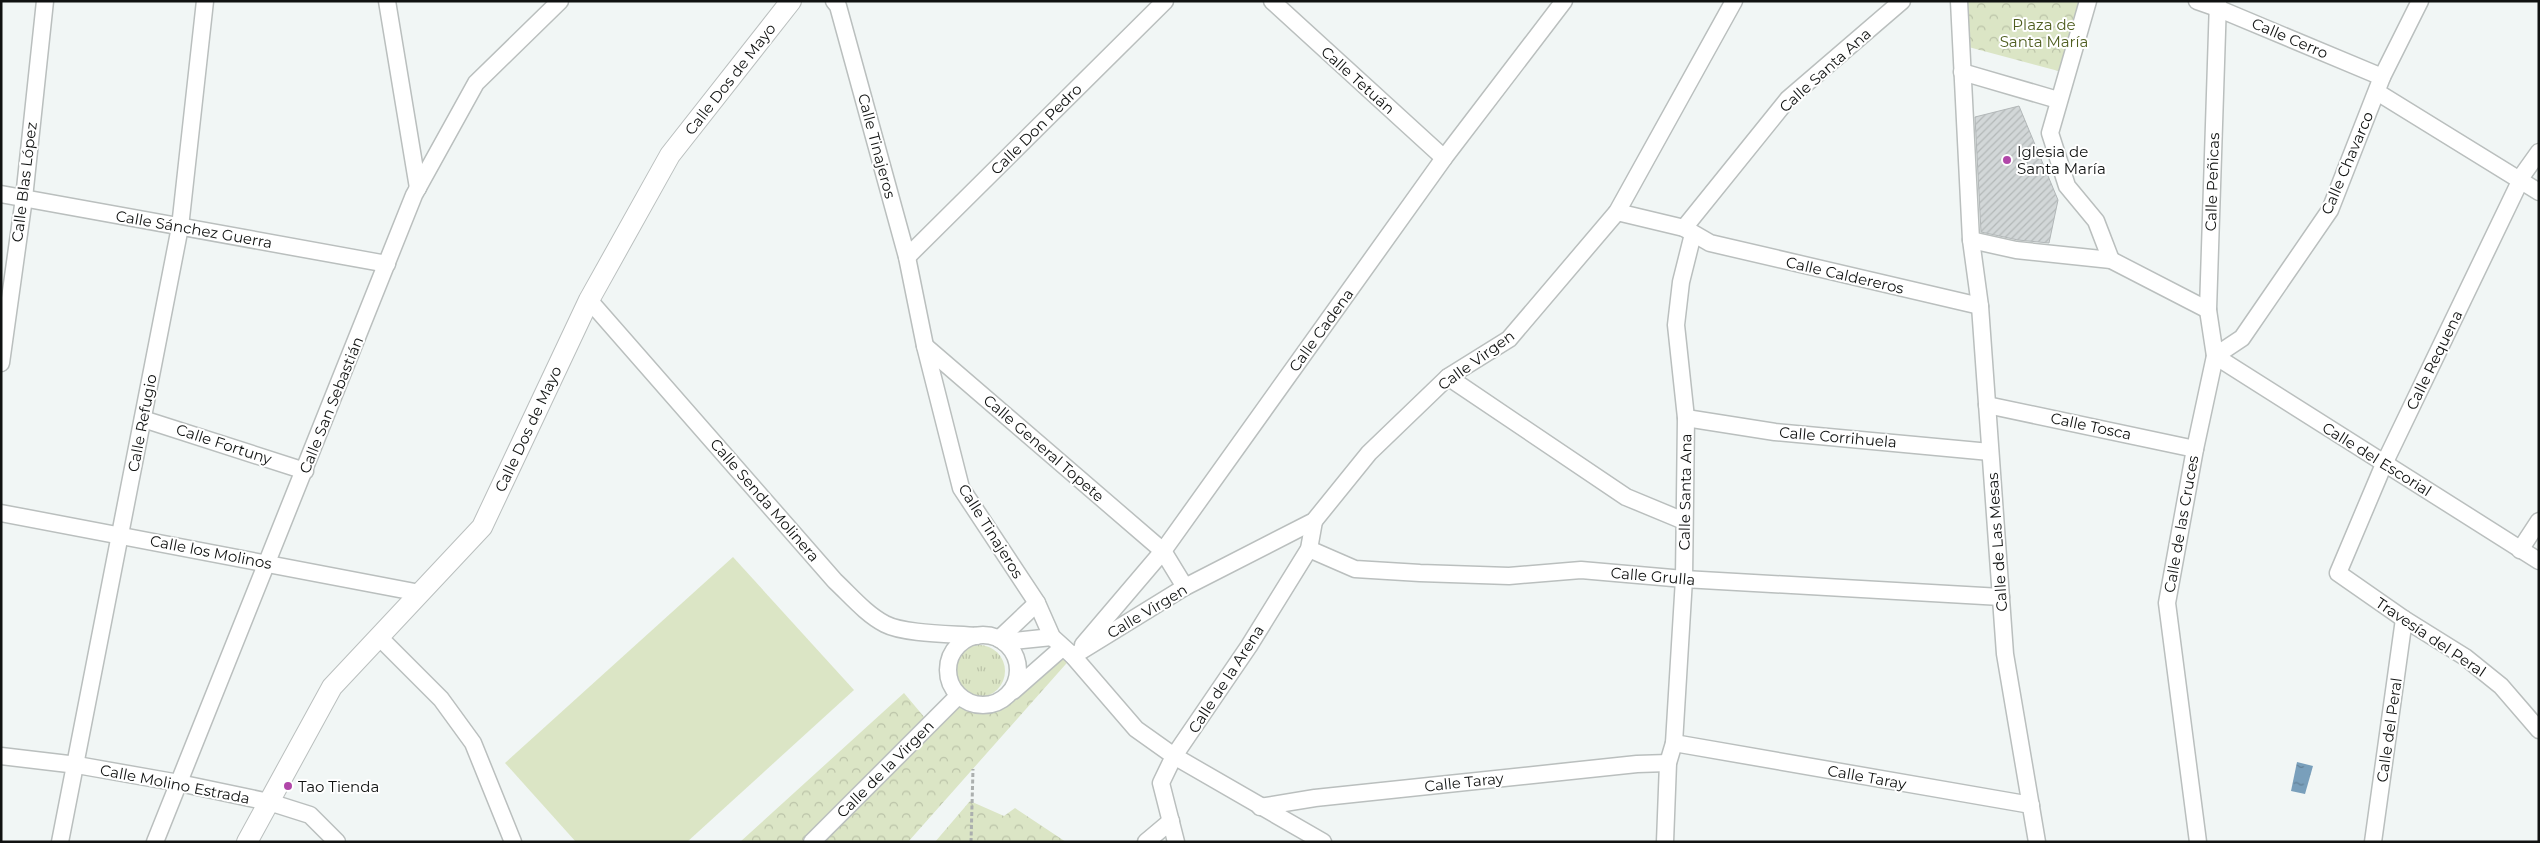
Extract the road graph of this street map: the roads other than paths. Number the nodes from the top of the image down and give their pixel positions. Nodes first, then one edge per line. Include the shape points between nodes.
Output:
1 (45, 1) edge
2 (205, 1) edge
3 (387, 1) edge
4 (560, 1) edge
5 (791, 1) edge
6 (834, 1) edge
7 (1165, 1) edge
8 (1272, 1) edge
9 (1564, 1) edge
10 (1734, 1) edge
11 (1902, 1) edge
12 (1959, 1) edge
13 (2088, 1) edge
14 (2197, 1) edge
15 (2420, 1) edge
16 (2218, 4) edge
17 (1962, 72) junction
18 (2380, 84) junction
19 (2058, 100) junction
20 (2539, 152) edge
21 (1444, 158) junction
22 (2521, 181) junction
23 (418, 188) junction
24 (2539, 192) edge
25 (1, 194) edge
26 (24, 198) junction
27 (1617, 212) junction
28 (180, 227) junction
29 (1688, 231) junction
30 (1971, 240) junction
31 (907, 257) junction
32 (2111, 260) junction
33 (387, 264) junction
34 (589, 300) junction
35 (1980, 306) junction
36 (2208, 310) junction
37 (925, 346) junction
38 (2215, 356) junction
39 (1, 363) edge
40 (1448, 377) junction
41 (1987, 405) junction
42 (1686, 418) junction
43 (143, 419) junction
44 (2194, 449) junction
45 (1990, 452) junction
46 (2384, 464) junction
47 (305, 471) junction
48 (1, 513) edge
49 (1314, 521) junction
50 (1684, 521) junction
51 (2539, 521) edge
52 (120, 535) junction
53 (1309, 549) junction
54 (2520, 550) junction
55 (1163, 551) junction
56 (2539, 561) edge
57 (269, 563) junction
58 (2338, 572) joint
59 (1684, 579) junction
60 (1185, 587) junction
61 (420, 593) junction
62 (2001, 597) junction
63 (1037, 603) junction
64 (2404, 619) junction
65 (976, 636) junction
66 (379, 637) junction
67 (1001, 641) junction
68 (1062, 647) junction
69 (1011, 693) junction
70 (958, 696) junction
71 (2539, 730) edge
72 (1674, 743) junction
73 (1, 756) edge
74 (1174, 756) junction
75 (1668, 763) junction
76 (77, 765) junction
77 (179, 783) junction
78 (269, 802) junction
79 (2031, 805) junction
80 (1260, 807) junction
81 (1171, 821) junction
82 (60, 842) edge
83 (155, 842) edge
84 (247, 842) edge
85 (337, 842) edge
86 (513, 842) edge
87 (812, 842) edge
88 (1146, 842) edge
89 (1176, 842) edge
90 (1323, 842) edge
91 (1664, 842) edge
92 (2037, 842) edge
93 (2198, 842) edge
94 (2373, 842) edge

1 - 26 street, Calle Blas López
2 - 28 street, Calle Refugio
3 - 23 street
4 - 23 street, Calle San Sebastián via 476,83
5 - 34 street, Calle Dos de Mayo via 670,155
6 - 31 street, Calle Tinajeros
7 - 31 street, Calle Don Pedro
8 - 21 street, Calle Tetuán
9 - 21 street, Calle Cadena
10 - 27 street, Calle Virgen
11 - 29 street, Calle Santa Ana via 1788,99
12 - 17 street
13 - 19 street
14 - 16 street, Calle Cerro
15 - 18 street, Calle Chavarco
16 - 18 street, Calle Cerro
16 - 36 street, Calle Peñicas
17 - 19 street
17 - 30 street
18 - 22 street, Calle Cerro
18 - 38 street, Calle Chavarco via 2330,210 2242,338
19 - 32 street via 2050,133 2067,186 2096,221
20 - 22 street, Calle Requena
21 - 55 street, Calle Cadena
22 - 24 street, Calle Cerro
22 - 46 street, Calle Requena
23 - 33 street, Calle San Sebastián
25 - 26 street, Calle Sánchez Guerra
26 - 28 street, Calle Sánchez Guerra
26 - 39 street, Calle Blas López
27 - 29 street
27 - 40 street, Calle Virgen via 1509,339
28 - 33 street, Calle Sánchez Guerra
28 - 43 street, Calle Refugio
29 - 35 street, Calle Caldereros via 1710,243
29 - 42 street, Calle Santa Ana via 1676,325
30 - 32 street via 2016,250
30 - 35 street, Calle de Las Mesas
31 - 37 street, Calle Tinajeros
32 - 36 street
33 - 47 street, Calle San Sebastián
34 - 61 street, Calle Dos de Mayo via 482,527
34 - 65 street, Calle Senda Molinera via 835,581 874,618 904,629
35 - 41 street, Calle de Las Mesas
36 - 38 street, Calle Peñicas
37 - 55 street, Calle General Topete
37 - 63 street, Calle Tinajeros via 961,488
38 - 44 street, Calle de las Cruces
38 - 46 street, Calle del Escorial
40 - 49 street, Calle Virgen via 1369,453
40 - 50 street via 1626,496
41 - 44 street, Calle Tosca
41 - 45 street, Calle de Las Mesas
42 - 45 street, Calle Corrihuela via 1775,432
42 - 50 street, Calle Santa Ana
43 - 47 street, Calle Fortuny
43 - 52 street, Calle Refugio
44 - 93 street, Calle de las Cruces via 2167,602
45 - 62 street, Calle de Las Mesas
46 - 54 street, Calle del Escorial
46 - 58 street, Calle Requena
47 - 57 street, Calle San Sebastián
48 - 52 street, Calle los Molinos
49 - 53 street, Calle de la Arena
49 - 60 street, Calle Virgen
50 - 59 street, Calle Santa Ana
51 - 54 street
52 - 57 street, Calle los Molinos
52 - 76 street, Calle Refugio
53 - 59 street, Calle Grulla via 1355,569 1509,576 1581,570
53 - 74 street, Calle de la Arena via 1249,646
54 - 56 street, Calle del Escorial
55 - 60 street, Calle General Topete
55 - 68 street, Calle Cadena
57 - 61 street, Calle los Molinos
57 - 77 street, Calle San Sebastián
58 - 64 street, Travesía del Peral
59 - 62 street, Calle Grulla
59 - 72 street, Calle Santa Ana
60 - 68 street, Calle Virgen
61 - 66 street, Calle Dos de Mayo
62 - 79 street, Calle de Las Mesas via 2005,654
63 - 67 street
63 - 68 street, Calle Tinajeros
64 - 71 street, Travesía del Peral via 2465,656 2501,686
64 - 94 street, Calle del Peral
65 - 67 street via 988,635
65 - 70 street via 958,645 951,654 948,680
66 - 78 street, Calle Dos de Mayo via 332,687
66 - 86 street via 441,699 473,743
67 - 68 street
67 - 69 street via 1013,652 1018,668 1018,678
68 - 69 street
68 - 74 street, Calle Tinajeros via 1136,729
69 - 70 street via 999,702 985,706 972,704
70 - 87 street, Calle de la Virgen
72 - 75 street, Calle Santa Ana
72 - 79 street, Calle Taray
73 - 76 street, Calle Molino Estrada
74 - 80 street, Calle Tinajeros
74 - 81 street, Calle de la Arena via 1161,783
75 - 80 street, Calle Taray via 1334,796
75 - 91 street, Calle Santa Ana
76 - 77 street, Calle Molino Estrada
76 - 82 street, Calle Refugio
77 - 78 street, Calle Molino Estrada
77 - 83 street, Calle San Sebastián
78 - 84 street, Calle Dos de Mayo
78 - 85 street, Calle Molino Estrada via 310,815
79 - 92 street, Calle de Las Mesas
80 - 90 street, Calle Tinajeros
81 - 88 street
81 - 89 street, Calle de la Arena

